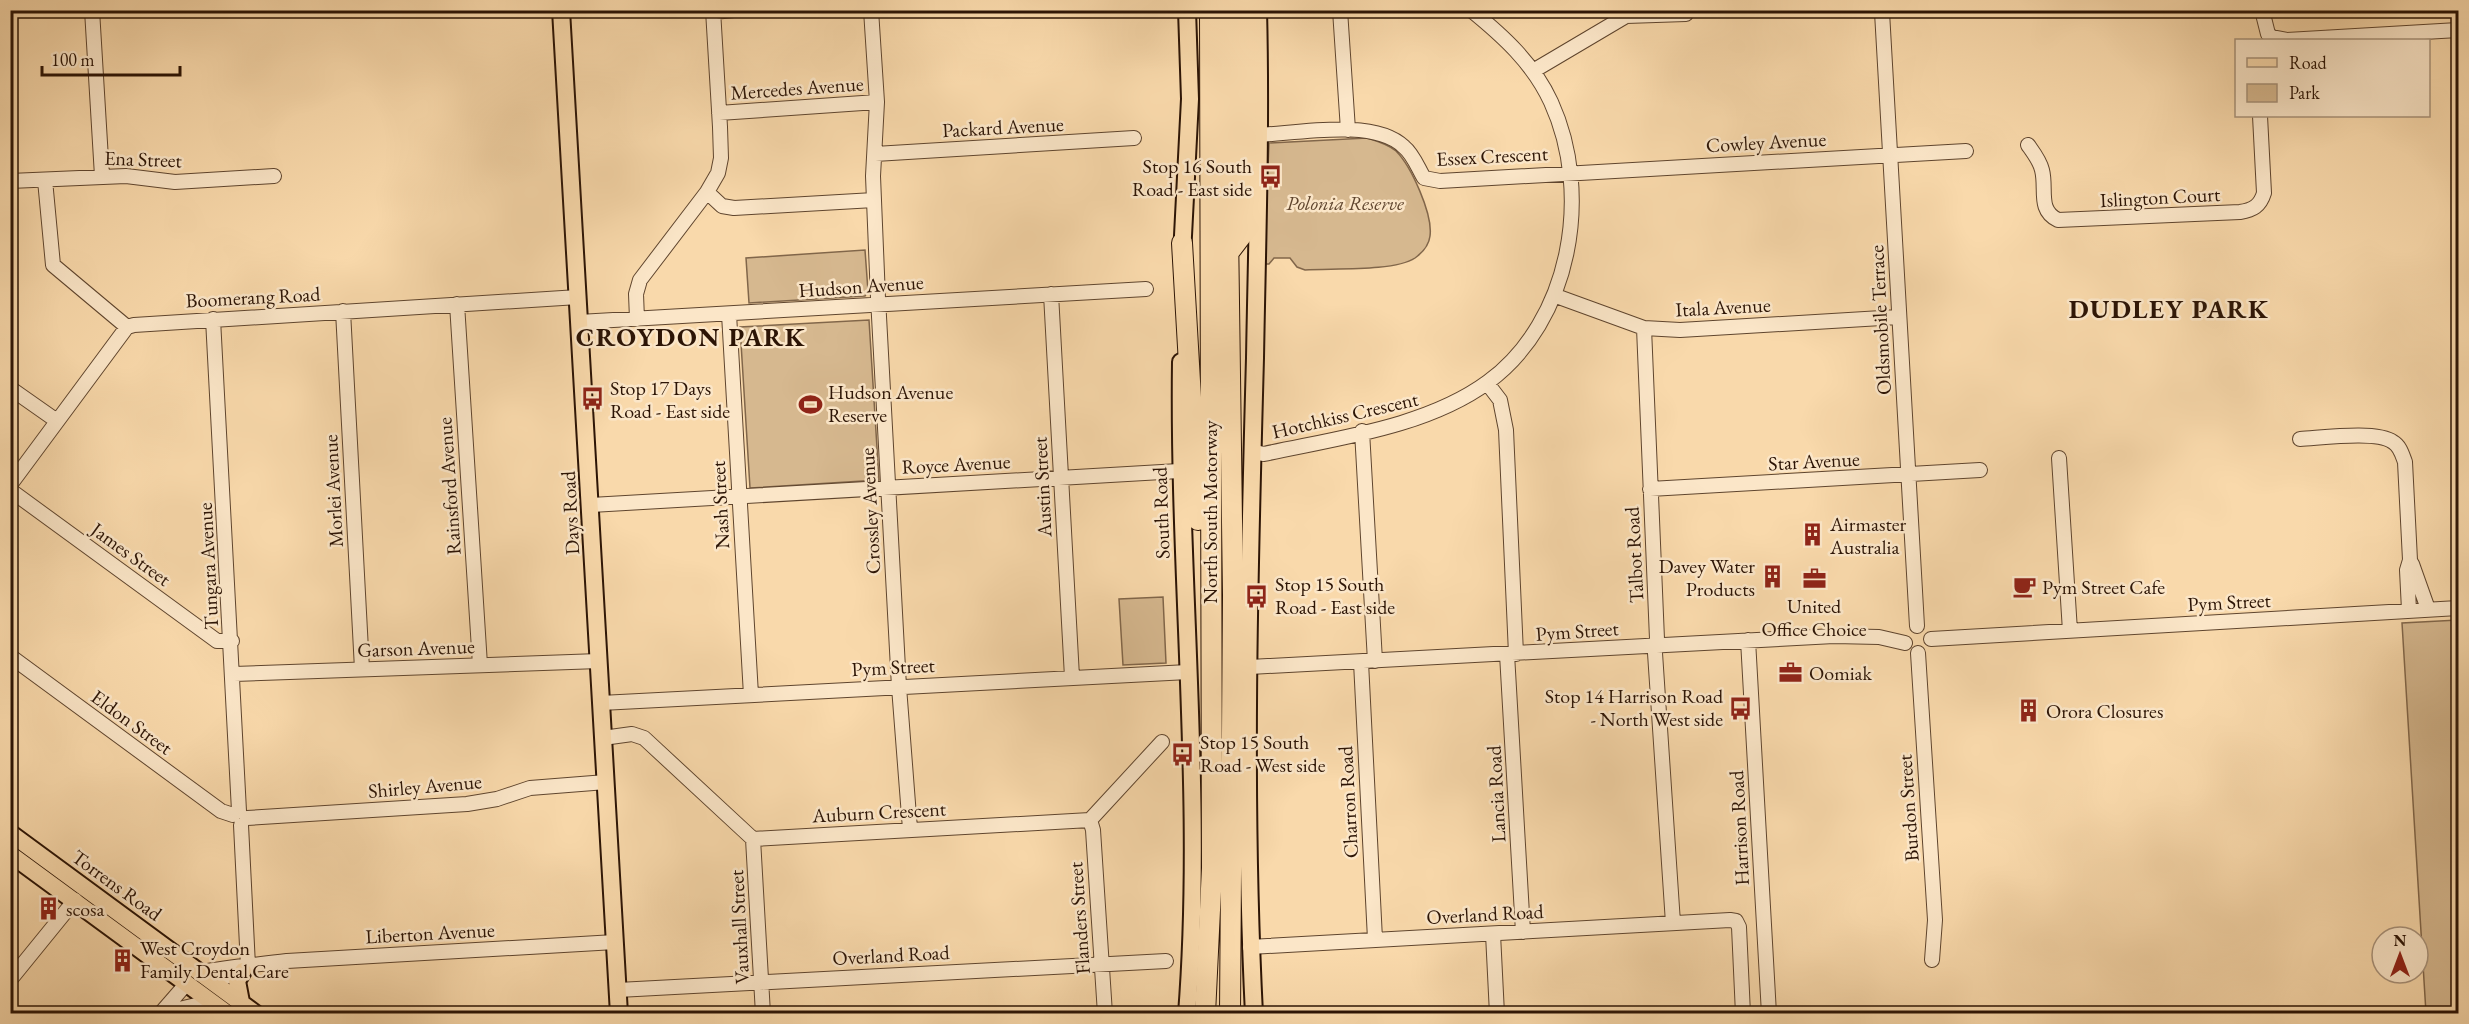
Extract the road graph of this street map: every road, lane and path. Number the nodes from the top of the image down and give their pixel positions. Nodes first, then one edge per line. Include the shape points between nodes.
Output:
1 (93, 10) edge
2 (561, 10) edge
3 (734, 10) edge
4 (871, 10) edge
5 (1187, 10) edge
6 (1210, 10) edge
7 (1225, 10) edge
8 (1244, 10) edge
9 (1258, 10) edge
10 (1340, 10) edge
11 (1471, 10) edge
12 (1743, 10) edge
13 (1906, 10) edge
14 (2262, 10) edge
15 (713, 11) edge
16 (1816, 12) edge
17 (1882, 12) junction
18 (1626, 13) edge
19 (1686, 14) dead end
20 (2458, 30) edge
21 (2271, 39) edge
22 (2304, 39) edge
23 (1533, 71) junction
24 (877, 102) junction
25 (719, 113) junction
26 (2260, 117) edge
27 (1348, 130) junction
28 (1260, 135) junction
29 (1134, 138) dead end
30 (2028, 144) dead end
31 (1966, 151) dead end
32 (875, 154) junction
33 (1890, 155) junction
34 (1569, 172) junction
35 (102, 176) junction
36 (274, 176) dead end
37 (45, 180) junction
38 (10, 181) edge
39 (707, 192) junction
40 (874, 200) junction
41 (1182, 243) junction
42 (1228, 252) junction
43 (1146, 289) dead end
44 (1051, 294) junction
45 (1556, 296) junction
46 (578, 297) junction
47 (457, 304) junction
48 (879, 304) junction
49 (343, 311) junction
50 (729, 314) junction
51 (1898, 317) junction
52 (213, 319) junction
53 (637, 319) junction
54 (579, 322) junction
55 (127, 327) junction
56 (1644, 328) junction
57 (1487, 383) junction
58 (10, 388) edge
59 (57, 421) junction
60 (1362, 431) junction
61 (2300, 439) dead end
62 (1253, 452) junction
63 (2059, 458) dead end
64 (1179, 471) junction
65 (1980, 471) dead end
66 (1909, 475) junction
67 (1061, 478) junction
68 (10, 485) edge
69 (889, 488) junction
70 (1650, 489) junction
71 (10, 490) edge
72 (739, 497) junction
73 (591, 505) junction
74 (2410, 560) junction
75 (1209, 588) junction
76 (2458, 608) edge
77 (2428, 609) junction
78 (2409, 610) junction
79 (1917, 626) junction
80 (2070, 631) junction
81 (1931, 639) junction
82 (1748, 640) junction
83 (231, 641) junction
84 (1905, 643) junction
85 (1657, 645) junction
86 (1918, 653) junction
87 (1512, 654) junction
88 (10, 656) edge
89 (599, 661) junction
90 (1368, 662) junction
91 (480, 665) junction
92 (1250, 667) junction
93 (362, 669) junction
94 (1188, 672) junction
95 (234, 674) junction
96 (1072, 677) junction
97 (899, 687) junction
98 (751, 695) junction
99 (601, 703) junction
100 (603, 738) junction
101 (1162, 742) dead end
102 (606, 782) junction
103 (240, 817) junction
104 (1090, 820) junction
105 (910, 829) junction
106 (10, 833) edge
107 (753, 839) junction
108 (10, 854) edge
109 (75, 900) junction
110 (1673, 923) junction
111 (1523, 932) junction
112 (1493, 934) junction
113 (1375, 939) junction
114 (615, 942) junction
115 (1250, 947) junction
116 (1932, 960) dead end
117 (1166, 961) dead end
118 (1101, 963) junction
119 (165, 965) junction
120 (245, 969) junction
121 (208, 977) junction
122 (10, 980) edge
123 (761, 982) junction
124 (193, 988) junction
125 (618, 990) junction
126 (241, 1002) junction
127 (172, 1008) edge
128 (227, 1013) edge
129 (160, 1014) edge
130 (256, 1014) edge
131 (619, 1014) edge
132 (763, 1014) edge
133 (1105, 1014) edge
134 (1187, 1014) edge
135 (1205, 1014) edge
136 (1230, 1014) edge
137 (1254, 1014) edge
138 (1497, 1014) edge
139 (1743, 1014) edge
140 (1769, 1014) edge

1 - 35 street
2 - 46 main road, Days Road
3 - 15 street
4 - 24 street, Crossley Avenue
5 - 41 main road, South Road via 1190,99
6 - 75 highway, North South Motorway
7 - 42 highway, North South Motorway
8 - 42 highway via 1246,137 1242,235
9 - 28 main road
10 - 27 street
11 - 23 street, Hotchkiss Crescent via 1506,39
12 - 16 street
13 - 17 street
14 - 21 street
15 - 25 street
16 - 17 street
17 - 33 street, Oldsmobile Terrace
18 - 19 street
18 - 23 street
20 - 22 street
23 - 34 street, Hotchkiss Crescent via 1557,120
24 - 25 street, Mercedes Avenue
24 - 32 street, Crossley Avenue
25 - 39 street via 721,158
26 - 30 street, Islington Court via 2264,193 2255,208 2240,212 2058,220 2049,216 2044,207 2042,169
27 - 28 street, Essex Crescent
27 - 34 street, Essex Crescent via 1369,130 1392,138 1405,147 1424,178 1431,180
28 - 62 main road
29 - 32 street, Packard Avenue
31 - 33 street, Cowley Avenue
32 - 40 street, Crossley Avenue
33 - 34 street, Cowley Avenue
33 - 51 street, Oldsmobile Terrace
34 - 45 street, Hotchkiss Crescent via 1571,222
35 - 36 street, Ena Street via 175,182
35 - 37 street, Ena Street
37 - 38 street, Ena Street
37 - 55 street via 53,265
39 - 40 street via 722,206 734,208
39 - 53 street via 640,280
40 - 48 street, Crossley Avenue
41 - 64 main road, South Road
41 - 75 highway via 1199,546
42 - 136 highway, North South Motorway via 1233,595
43 - 44 street, Hudson Avenue
44 - 48 street, Hudson Avenue
44 - 67 street, Austin Street
45 - 56 street, Itala Avenue
45 - 57 street, Hotchkiss Crescent via 1516,359
46 - 47 street, Boomerang Road
46 - 54 main road, Days Road
47 - 49 street, Boomerang Road
47 - 91 street, Rainsford Avenue
48 - 50 street, Hudson Avenue
48 - 69 street, Crossley Avenue
49 - 52 street, Boomerang Road
49 - 93 street, Morlei Avenue
50 - 53 street, Hudson Avenue
50 - 72 street, Nash Street
51 - 56 street, Itala Avenue via 1680,330
51 - 66 street, Oldsmobile Terrace
52 - 55 street, Boomerang Road via 144,322
52 - 83 street, Tungara Avenue
53 - 54 street, Hudson Avenue
54 - 73 main road, Days Road
55 - 59 street
56 - 70 street, Talbot Road
57 - 60 street, Hotchkiss Crescent via 1429,416
57 - 87 street, Lancia Road via 1500,400 1506,430
58 - 59 street
59 - 68 street
60 - 62 street, Hotchkiss Crescent via 1264,454
60 - 90 street, Charron Road
61 - 74 street via 2379,436 2396,443 2405,462
62 - 92 main road
63 - 80 street
64 - 67 street, Royce Avenue
64 - 94 main road, South Road
65 - 66 street, Star Avenue
66 - 70 street, Star Avenue
66 - 79 street, Oldsmobile Terrace
67 - 69 street, Royce Avenue
67 - 96 street, Austin Street
69 - 72 street, Royce Avenue
69 - 97 street, Crossley Avenue
70 - 85 street, Talbot Road
71 - 83 street, James Street via 217,640
72 - 73 street, Royce Avenue
72 - 98 street, Nash Street
73 - 89 main road, Days Road
74 - 77 street
74 - 78 street
75 - 135 highway, North South Motorway via 1212,868
76 - 77 street, Pym Street
77 - 78 street, Pym Street
78 - 80 street, Pym Street
79 - 81 street via 1926,629
79 - 84 street via 1906,632
80 - 81 street, Pym Street
81 - 86 street via 1926,650
82 - 84 street, Pym Street via 1864,636
82 - 85 street, Pym Street
82 - 140 street, Harrison Road
83 - 95 street, Tungara Avenue
84 - 86 street via 1909,650
85 - 87 street, Pym Street
85 - 110 street, Talbot Road
86 - 116 street, Burdon Street via 1935,920
87 - 90 street, Pym Street
87 - 111 street, Lancia Road
88 - 103 street, Eldon Street via 221,811
89 - 91 street, Garson Avenue
89 - 99 main road, Days Road
90 - 92 street, Pym Street
90 - 113 street, Charron Road
91 - 93 street, Garson Avenue
92 - 115 main road
93 - 95 street, Garson Avenue
94 - 96 street, Pym Street
94 - 134 main road, South Road via 1194,912
95 - 103 street, Tungara Avenue
96 - 97 street, Pym Street
97 - 98 street, Pym Street
97 - 105 street, Crossley Avenue
98 - 99 street, Pym Street
99 - 100 main road, Days Road
100 - 102 main road, Days Road
100 - 107 street via 632,734 644,738
101 - 104 street
102 - 103 street, Shirley Avenue via 530,788 467,804
102 - 114 main road, Days Road
103 - 120 street, Tungara Avenue
104 - 105 street, Auburn Crescent
104 - 118 street, Flanders Street
105 - 107 street, Auburn Crescent
106 - 121 main road, Torrens Road
107 - 123 street, Vauxhall Street
108 - 109 main road, Torrens Road
109 - 119 main road, Torrens Road
109 - 122 street
110 - 111 street, Overland Road
110 - 139 street, Overland Road via 1736,921
111 - 112 street, Overland Road
112 - 113 street, Overland Road
112 - 138 street
113 - 115 street, Overland Road
114 - 120 street, Liberton Avenue via 287,961
114 - 125 main road, Days Road
115 - 137 main road
117 - 118 street, Overland Road
118 - 123 street, Overland Road
118 - 133 street, Flanders Street
119 - 124 main road, Torrens Road
119 - 127 street via 172,987
120 - 121 street, Liberton Avenue via 241,964
120 - 126 main road via 237,981
121 - 124 main road
121 - 126 main road, Torrens Road
123 - 125 street, Overland Road
123 - 132 street, Vauxhall Street
124 - 127 street
124 - 128 main road, Torrens Road
125 - 131 main road, Days Road
126 - 130 main road, Torrens Road
127 - 128 street via 196,1005
127 - 129 street

